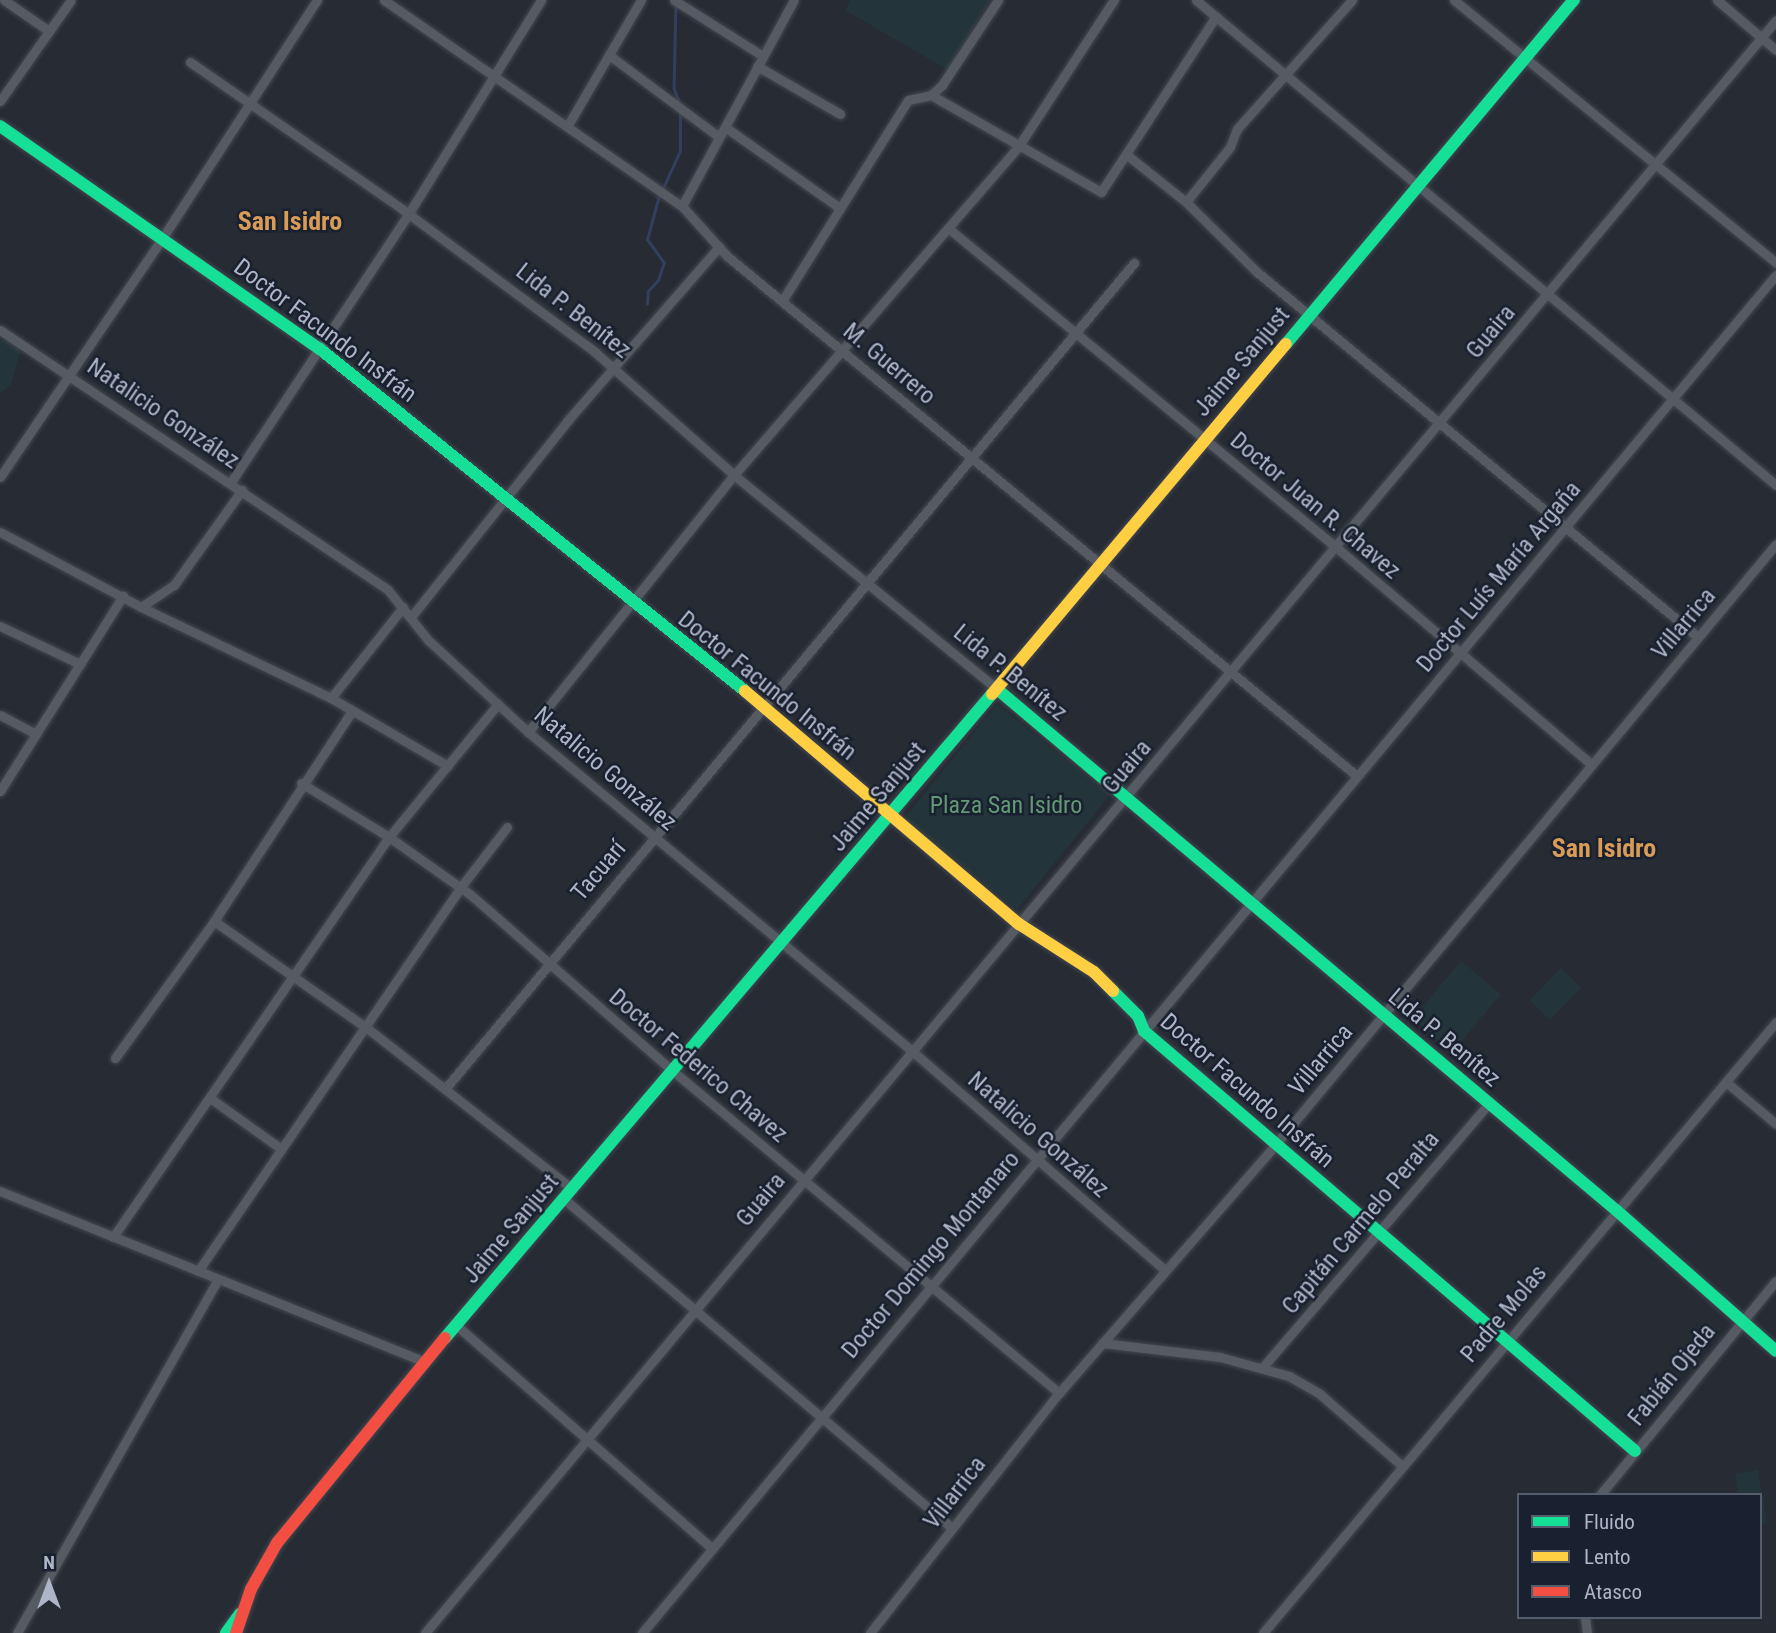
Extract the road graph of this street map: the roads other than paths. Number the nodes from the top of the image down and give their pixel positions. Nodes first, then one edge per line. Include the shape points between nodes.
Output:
1 (4, 0) edge
2 (71, 0) edge
3 (317, 0) edge
4 (384, 0) edge
5 (641, 0) edge
6 (674, 0) edge
7 (794, 0) edge
8 (998, 0) edge
9 (1114, 0) edge
10 (1196, 0) edge
11 (1352, 0) edge
12 (1454, 0) edge
13 (1574, 0) edge
14 (1717, 0) edge
15 (537, 2) edge
16 (1216, 16) junction
17 (1776, 20) edge
18 (49, 31) junction
19 (1762, 38) junction
20 (1776, 50) edge
21 (609, 55) junction
22 (763, 56) junction
23 (1525, 57) junction
24 (190, 62) dead end
25 (757, 66) junction
26 (1286, 72) junction
27 (497, 74) junction
28 (931, 95) junction
29 (0, 101) edge
30 (251, 104) junction
31 (840, 114) dead end
32 (568, 125) junction
33 (0, 126) edge
34 (725, 127) junction
35 (719, 136) junction
36 (1018, 147) junction
37 (1127, 155) junction
38 (1654, 166) junction
39 (1418, 184) junction
40 (1186, 202) junction
41 (682, 206) junction
42 (840, 208) junction
43 (409, 214) junction
44 (948, 228) junction
45 (163, 237) junction
46 (719, 247) junction
47 (1134, 263) dead end
48 (1776, 263) edge
49 (1776, 275) edge
50 (1548, 293) junction
51 (782, 301) junction
52 (1310, 314) junction
53 (0, 330) edge
54 (1077, 334) junction
55 (320, 349) junction
56 (843, 351) junction
57 (614, 369) junction
58 (69, 375) junction
59 (1672, 399) junction
60 (1441, 421) junction
61 (1205, 440) junction
62 (969, 456) junction
63 (734, 475) junction
64 (0, 477) edge
65 (231, 482) junction
66 (1776, 485) edge
67 (242, 490) junction
68 (508, 500) junction
69 (1566, 526) junction
70 (0, 532) edge
71 (1776, 544) edge
72 (1336, 547) junction
73 (1100, 566) junction
74 (867, 584) junction
75 (123, 597) junction
76 (631, 603) junction
77 (141, 607) junction
78 (403, 607) junction
79 (411, 617) junction
80 (0, 626) edge
81 (1698, 637) junction
82 (1460, 653) junction
83 (80, 664) junction
84 (1231, 672) junction
85 (997, 689) junction
86 (331, 698) junction
87 (762, 704) junction
88 (498, 705) junction
89 (352, 711) junction
90 (0, 715) edge
91 (528, 732) junction
92 (36, 734) junction
93 (1591, 764) junction
94 (448, 766) junction
95 (1357, 776) junction
96 (301, 783) junction
97 (0, 791) edge
98 (1127, 797) junction
99 (891, 814) junction
100 (507, 827) dead end
101 (654, 835) junction
102 (389, 837) junction
103 (460, 888) junction
104 (1251, 903) junction
105 (214, 921) junction
106 (1019, 924) junction
107 (782, 943) junction
108 (548, 964) junction
109 (296, 977) junction
110 (1384, 1014) junction
111 (1776, 1022) edge
112 (367, 1028) junction
113 (1144, 1031) junction
114 (911, 1050) junction
115 (115, 1058) dead end
116 (673, 1071) junction
117 (1726, 1082) junction
118 (444, 1089) junction
119 (211, 1098) junction
120 (1489, 1103) junction
121 (1776, 1124) edge
122 (1275, 1144) junction
123 (281, 1148) junction
124 (1036, 1160) junction
125 (802, 1180) junction
126 (1, 1194) edge
127 (568, 1194) junction
128 (1616, 1210) junction
129 (1378, 1233) junction
130 (113, 1237) junction
131 (1164, 1269) junction
132 (198, 1271) junction
133 (218, 1279) junction
134 (1776, 1281) edge
135 (931, 1286) junction
136 (694, 1309) junction
137 (1742, 1319) junction
138 (456, 1325) junction
139 (1506, 1342) junction
140 (1102, 1343) junction
141 (1776, 1351) edge
142 (425, 1362) junction
143 (1262, 1368) junction
144 (1059, 1393) junction
145 (820, 1418) junction
146 (585, 1439) junction
147 (1635, 1451) junction
148 (1401, 1465) junction
149 (1602, 1493) edge
150 (952, 1528) junction
151 (712, 1548) junction
152 (240, 1615) junction
153 (17, 1633) edge
154 (226, 1633) edge
155 (236, 1633) edge
156 (243, 1633) edge
157 (425, 1633) edge
158 (642, 1633) edge
159 (870, 1633) edge
160 (1263, 1633) edge

1 - 18 street
2 - 18 street
3 - 30 street
4 - 27 street, M. Guerrero
5 - 21 street
6 - 22 street
7 - 22 street
8 - 28 street
9 - 36 street
10 - 16 street
11 - 26 street
12 - 23 street
13 - 23 street, Jaime Sanjust
14 - 19 street
15 - 27 street
16 - 26 street
16 - 37 street
17 - 19 street, Guaira
18 - 29 street
19 - 20 street
19 - 38 street, Guaira
21 - 32 street
21 - 35 street
22 - 25 street
23 - 38 street
23 - 39 street, Jaime Sanjust
24 - 30 street, Lida P. Benítez
25 - 31 street
25 - 34 street
26 - 39 street
26 - 40 street via 1237,129 1230,147
27 - 32 street, M. Guerrero
27 - 43 street
28 - 36 street
28 - 42 street via 908,100
30 - 43 street, Lida P. Benítez
30 - 45 street
32 - 41 street, M. Guerrero
33 - 45 street, Doctor Facundo Insfrán
34 - 35 street
34 - 42 street
35 - 41 street
36 - 37 street via 1101,192
36 - 44 street
37 - 40 street
38 - 48 street
38 - 50 street, Guaira
39 - 50 street
39 - 52 street, Jaime Sanjust
40 - 52 street via 1257,272
41 - 46 street, M. Guerrero
42 - 51 street
43 - 55 street
43 - 57 street, Lida P. Benítez
44 - 54 street, Doctor Juan R. Chavez
44 - 56 street
45 - 55 street, Doctor Facundo Insfrán
45 - 58 street
46 - 51 street, M. Guerrero
46 - 57 street
47 - 54 street, Tacuarí
49 - 59 street, Doctor Luís María Argaña
50 - 59 street
50 - 60 street, Guaira
51 - 56 street, M. Guerrero
52 - 60 street
52 - 61 street, Jaime Sanjust
53 - 58 street, Natalicio González
54 - 61 street, Doctor Juan R. Chavez
54 - 62 street, Tacuarí
55 - 65 street
55 - 68 street, Doctor Facundo Insfrán
56 - 62 street, M. Guerrero
56 - 63 street
57 - 63 street, Lida P. Benítez
57 - 68 street
58 - 64 street
58 - 65 street, Natalicio González
59 - 66 street
59 - 69 street, Doctor Luís María Argaña
60 - 69 street
60 - 72 street, Guaira
61 - 72 street, Doctor Juan R. Chavez
61 - 73 street, Jaime Sanjust
62 - 73 street, M. Guerrero
62 - 74 street, Tacuarí
63 - 74 street, Lida P. Benítez
63 - 76 street
65 - 67 street, Natalicio González
67 - 77 street via 174,585
67 - 78 street, Natalicio González via 388,590
68 - 76 street, Doctor Facundo Insfrán
68 - 79 street
69 - 81 street
69 - 82 street, Doctor Luís María Argaña
70 - 75 street
71 - 81 street, Villarrica
72 - 82 street, Doctor Juan R. Chavez
72 - 84 street, Guaira
73 - 84 street, M. Guerrero
73 - 85 street, Jaime Sanjust
74 - 85 street, Lida P. Benítez
74 - 87 street, Tacuarí
75 - 77 street
75 - 83 street
76 - 87 street, Doctor Facundo Insfrán
76 - 91 street
77 - 86 street
78 - 79 street, Natalicio González
78 - 86 street
79 - 88 street, Natalicio González via 428,640
80 - 83 street
81 - 93 street, Villarrica
82 - 93 street, Doctor Juan R. Chavez
82 - 95 street, Doctor Luís María Argaña
83 - 92 street
84 - 95 street, M. Guerrero
84 - 98 street, Guaira
85 - 98 street, Lida P. Benítez
85 - 99 street, Jaime Sanjust
86 - 89 street
87 - 99 street, Doctor Facundo Insfrán
87 - 101 street, Tacuarí
88 - 91 street, Natalicio González
88 - 94 street
89 - 94 street
89 - 96 street
90 - 92 street
91 - 101 street, Natalicio González
92 - 97 street
93 - 110 street, Villarrica
94 - 102 street
95 - 104 street, Doctor Luís María Argaña
96 - 102 street, Doctor Federico Chavez
96 - 105 street
98 - 104 street, Lida P. Benítez
98 - 106 street, Guaira
99 - 106 street, Doctor Facundo Insfrán
99 - 107 street, Jaime Sanjust
100 - 103 street
101 - 107 street, Natalicio González
101 - 108 street, Tacuarí
102 - 103 street, Doctor Federico Chavez
102 - 109 street
103 - 108 street, Doctor Federico Chavez
103 - 112 street
104 - 110 street, Lida P. Benítez
104 - 113 street, Doctor Domingo Montanaro
105 - 109 street
105 - 115 street
106 - 113 street, Doctor Facundo Insfrán via 1094,972 1138,1016
106 - 114 street, Guaira
107 - 114 street, Natalicio González
107 - 116 street, Jaime Sanjust
108 - 116 street, Doctor Federico Chavez
108 - 118 street, Tacuarí
109 - 112 street
109 - 119 street
110 - 120 street, Lida P. Benítez
110 - 122 street, Villarrica
111 - 117 street, Padre Molas
112 - 118 street
112 - 123 street
113 - 122 street, Doctor Facundo Insfrán
113 - 124 street, Doctor Domingo Montanaro
114 - 124 street, Natalicio González
114 - 125 street, Guaira
116 - 125 street, Doctor Federico Chavez
116 - 127 street, Jaime Sanjust
117 - 121 street
117 - 128 street, Padre Molas
118 - 127 street
119 - 123 street
119 - 130 street
120 - 128 street, Lida P. Benítez
120 - 129 street, Capitán Carmelo Peralta
122 - 129 street, Doctor Facundo Insfrán
122 - 131 street, Villarrica
123 - 132 street
124 - 131 street, Natalicio González
124 - 135 street, Doctor Domingo Montanaro
125 - 135 street, Doctor Federico Chavez
125 - 136 street, Guaira
126 - 130 street
127 - 136 street
127 - 138 street, Jaime Sanjust
128 - 137 street, Lida P. Benítez
128 - 139 street, Padre Molas
129 - 139 street, Doctor Facundo Insfrán
129 - 143 street, Capitán Carmelo Peralta
130 - 132 street
131 - 140 street, Villarrica
132 - 133 street
133 - 142 street
133 - 153 street
134 - 137 street, Fabián Ojeda
135 - 144 street, Doctor Federico Chavez
135 - 145 street, Doctor Domingo Montanaro
136 - 145 street
136 - 146 street, Guaira
137 - 141 street, Lida P. Benítez
137 - 147 street, Fabián Ojeda
138 - 142 street, Jaime Sanjust
138 - 146 street
139 - 147 street, Doctor Facundo Insfrán
139 - 148 street, Padre Molas
140 - 143 street via 1220,1357
140 - 144 street, Villarrica
142 - 152 street, Jaime Sanjust via 301,1510 277,1544
143 - 148 street via 1320,1394
144 - 150 street, Villarrica
145 - 150 street
145 - 151 street, Doctor Domingo Montanaro
146 - 151 street
146 - 157 street, Guaira
147 - 149 street, Fabián Ojeda
148 - 160 street, Padre Molas
150 - 159 street, Villarrica
151 - 158 street, Doctor Domingo Montanaro
152 - 154 street
152 - 155 street, Jaime Sanjust
152 - 156 street

